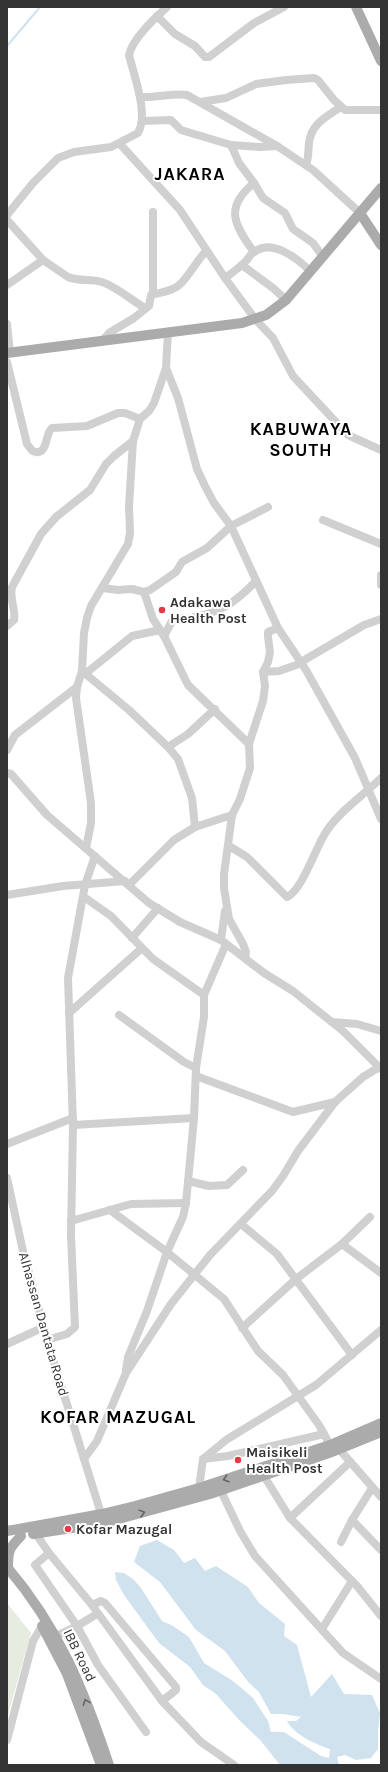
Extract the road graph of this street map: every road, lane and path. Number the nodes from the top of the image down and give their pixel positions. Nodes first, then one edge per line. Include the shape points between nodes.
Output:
1 (166, 7) edge
2 (284, 7) edge
3 (356, 7) edge
4 (157, 16) junction
5 (381, 61) edge
6 (140, 97) junction
7 (200, 102) junction
8 (341, 107) junction
9 (381, 110) edge
10 (142, 121) junction
11 (120, 144) junction
12 (231, 145) junction
13 (278, 146) junction
14 (306, 165) junction
15 (254, 183) junction
16 (381, 188) edge
17 (153, 212) dead end
18 (360, 213) junction
19 (7, 215) edge
20 (7, 220) edge
21 (381, 246) edge
22 (206, 251) junction
23 (254, 252) junction
24 (323, 257) junction
25 (43, 260) junction
26 (242, 265) junction
27 (310, 271) junction
28 (225, 278) junction
29 (7, 285) edge
30 (153, 294) junction
31 (286, 300) junction
32 (145, 308) junction
33 (255, 319) junction
34 (7, 324) edge
35 (168, 332) junction
36 (103, 340) junction
37 (8, 356) edge
38 (7, 366) edge
39 (166, 368) junction
40 (140, 419) junction
41 (133, 441) junction
42 (381, 450) edge
43 (268, 507) dead end
44 (323, 520) dead end
45 (231, 526) junction
46 (381, 544) edge
47 (381, 575) edge
48 (256, 581) junction
49 (381, 585) edge
50 (102, 588) junction
51 (144, 592) junction
52 (381, 619) edge
53 (7, 626) edge
54 (278, 628) junction
55 (162, 633) junction
56 (301, 662) junction
57 (84, 672) junction
58 (263, 672) junction
59 (77, 687) junction
60 (215, 709) junction
61 (249, 744) junction
62 (168, 747) junction
63 (7, 750) edge
64 (7, 773) edge
65 (381, 778) edge
66 (368, 790) junction
67 (232, 815) junction
68 (381, 820) edge
69 (195, 828) junction
70 (228, 846) junction
71 (86, 848) junction
72 (95, 856) junction
73 (127, 883) junction
74 (85, 885) junction
75 (7, 895) edge
76 (84, 897) junction
77 (226, 904) junction
78 (158, 908) junction
79 (132, 938) junction
80 (224, 942) junction
81 (142, 948) junction
82 (245, 958) junction
83 (204, 995) junction
84 (69, 1013) junction
85 (119, 1015) dead end
86 (332, 1022) junction
87 (379, 1028) edge
88 (381, 1068) edge
89 (196, 1072) junction
90 (335, 1102) junction
91 (194, 1118) junction
92 (73, 1121) junction
93 (7, 1144) edge
94 (243, 1170) dead end
95 (7, 1178) edge
96 (188, 1181) junction
97 (186, 1203) junction
98 (110, 1210) junction
99 (370, 1217) dead end
100 (72, 1221) junction
101 (241, 1224) junction
102 (342, 1244) junction
103 (167, 1252) junction
104 (381, 1273) edge
105 (194, 1274) junction
106 (296, 1279) junction
107 (44, 1327) junction
108 (242, 1328) junction
109 (381, 1330) edge
110 (47, 1340) junction
111 (7, 1344) edge
112 (352, 1355) junction
113 (126, 1373) junction
114 (298, 1396) junction
115 (381, 1423) edge
116 (381, 1432) edge
117 (324, 1434) junction
118 (334, 1447) junction
119 (203, 1459) junction
120 (84, 1460) junction
121 (350, 1462) junction
122 (264, 1476) junction
123 (199, 1488) junction
124 (372, 1488) junction
125 (221, 1491) junction
126 (381, 1498) edge
127 (290, 1518) junction
128 (103, 1519) junction
129 (352, 1520) junction
130 (7, 1531) edge
131 (36, 1534) junction
132 (21, 1536) junction
133 (7, 1538) edge
134 (341, 1542) dead end
135 (381, 1550) edge
136 (49, 1553) junction
137 (7, 1571) edge
138 (352, 1581) junction
139 (92, 1605) junction
140 (97, 1614) junction
141 (381, 1616) edge
142 (42, 1626) junction
143 (77, 1626) junction
144 (322, 1629) junction
145 (56, 1636) junction
146 (381, 1679) edge
147 (162, 1701) junction
148 (146, 1732) dead end
149 (7, 1740) edge
150 (101, 1765) edge
151 (109, 1765) edge
152 (234, 1765) edge

1 - 4 street
2 - 4 street via 254,23 209,57 205,57 195,46 175,34
3 - 5 main road
4 - 6 street via 130,50 129,55
6 - 7 street via 179,94
6 - 10 street
7 - 8 street via 226,98 256,84 314,78
7 - 13 street
8 - 9 street via 344,110
8 - 14 street via 316,125 310,135 309,158
10 - 11 street via 138,134
10 - 12 street via 171,120 181,130
11 - 19 street via 74,152 58,158 32,183
11 - 22 street via 180,210
12 - 13 street
12 - 15 street via 239,164
13 - 14 street
14 - 18 street
15 - 23 street via 241,194 234,212 237,228
15 - 24 street via 263,198 284,213 293,229 313,243
16 - 18 main road
17 - 30 street
18 - 21 main road
18 - 24 main road
20 - 25 street
22 - 28 street
22 - 30 street via 180,284 162,293
23 - 26 street
23 - 27 street via 259,249 277,249 298,259
24 - 27 main road
25 - 29 street
25 - 32 street via 72,279 102,282
26 - 28 street
26 - 31 street
27 - 31 main road
28 - 33 street
30 - 32 street via 150,296 150,304
31 - 33 main road
32 - 36 street
33 - 35 main road via 242,323
33 - 42 street via 273,338 293,376 322,409 348,435
34 - 37 street
35 - 36 main road
35 - 39 street
36 - 37 main road
37 - 38 street
38 - 40 street via 27,444 36,452 44,450 47,433 52,428 87,426 118,412
39 - 40 street via 154,403
39 - 45 street via 178,398 198,469 214,503
40 - 41 street
41 - 50 street via 128,544
41 - 53 street via 106,464 90,490 56,517 41,534 12,587 10,595 15,614 14,620
43 - 45 street
44 - 46 street
45 - 48 street
45 - 51 street via 206,548 182,562 176,572 156,587
47 - 49 street
48 - 54 street
48 - 55 street via 237,600 222,609 207,615 172,621
50 - 51 street
50 - 57 street via 87,618 84,633
51 - 55 street via 153,619
52 - 56 street via 364,625
54 - 56 street
54 - 58 street via 268,632 270,656
55 - 57 street via 132,636
55 - 60 street via 188,684
56 - 58 street via 279,671
56 - 66 street via 356,758
57 - 59 street
57 - 62 street
58 - 61 street via 263,701
59 - 63 street via 15,735
59 - 71 street via 76,712 91,803 91,823
60 - 61 street
60 - 62 street via 188,734
61 - 67 street via 250,768
62 - 69 street via 178,759 192,798
64 - 71 street via 11,774 47,815
65 - 66 street
66 - 68 street
66 - 70 street via 332,822 296,891 288,897 247,857
67 - 69 street
67 - 70 street
69 - 73 street via 174,840
70 - 77 street via 224,874
71 - 72 street
72 - 73 street
72 - 74 street
73 - 74 street
73 - 78 street
74 - 75 street
74 - 76 street
76 - 79 street via 111,916
76 - 84 street via 68,978
77 - 80 street
77 - 82 street via 229,919 246,952
78 - 79 street
78 - 80 street via 180,922
79 - 81 street
80 - 82 street
80 - 83 street
81 - 83 street via 153,959
81 - 84 street
82 - 86 street
83 - 89 street via 204,1017
84 - 92 street
85 - 89 street
86 - 87 street
86 - 88 street
88 - 90 street via 363,1077
89 - 90 street via 293,1112
89 - 91 street
90 - 101 street via 272,1191
91 - 92 street
91 - 96 street
92 - 93 street
92 - 100 street
94 - 96 street via 227,1185 209,1186
95 - 107 street, Alhassan Dantata Road via 23,1251
96 - 97 street
97 - 98 street via 131,1204
97 - 103 street via 183,1217
98 - 100 street
98 - 103 street
99 - 102 street
100 - 110 street via 75,1328 67,1334
101 - 105 street
101 - 106 street via 277,1254
102 - 104 street
102 - 106 street
103 - 105 street
103 - 113 street via 128,1357
105 - 108 street via 224,1299
105 - 113 street
106 - 108 street
106 - 112 street
107 - 110 street, Alhassan Dantata Road
107 - 111 street
108 - 114 street via 258,1351 283,1375
109 - 112 street
110 - 120 street, Alhassan Dantata Road
112 - 114 street via 316,1385
113 - 120 street via 97,1441
114 - 117 street
114 - 119 street via 226,1440
115 - 118 main road
116 - 118 main road
117 - 118 street
117 - 119 street via 228,1456
118 - 121 street
118 - 122 main road
118 -> 123 main road
119 - 123 street
120 - 128 street, Alhassan Dantata Road
121 - 124 street
121 - 127 street
122 - 125 main road
122 - 127 street
123 - 128 main road
124 - 126 street
124 - 129 street
128 -> 125 main road
125 - 144 street via 255,1556
127 - 138 street
128 - 130 main road
128 - 131 main road
129 - 134 street
129 - 135 street
131 - 132 main road
131 - 136 street
132 - 133 main road
132 - 137 main road via 8,1552
136 - 139 street
136 - 143 street via 34,1566
137 - 142 main road, IBB Road
137 - 145 main road, IBB Road via 35,1603
138 - 141 street
138 - 144 street
139 - 140 street
139 - 147 street via 101,1601 105,1603 176,1687 176,1690
140 - 143 street
140 - 147 street
142 - 149 street via 33,1641
142 - 150 main road, IBB Road via 67,1674
143 - 145 street
143 - 148 street via 98,1665
144 - 146 street via 343,1653
151 -> 145 main road, IBB Road via 73,1668
147 - 152 street via 201,1742

